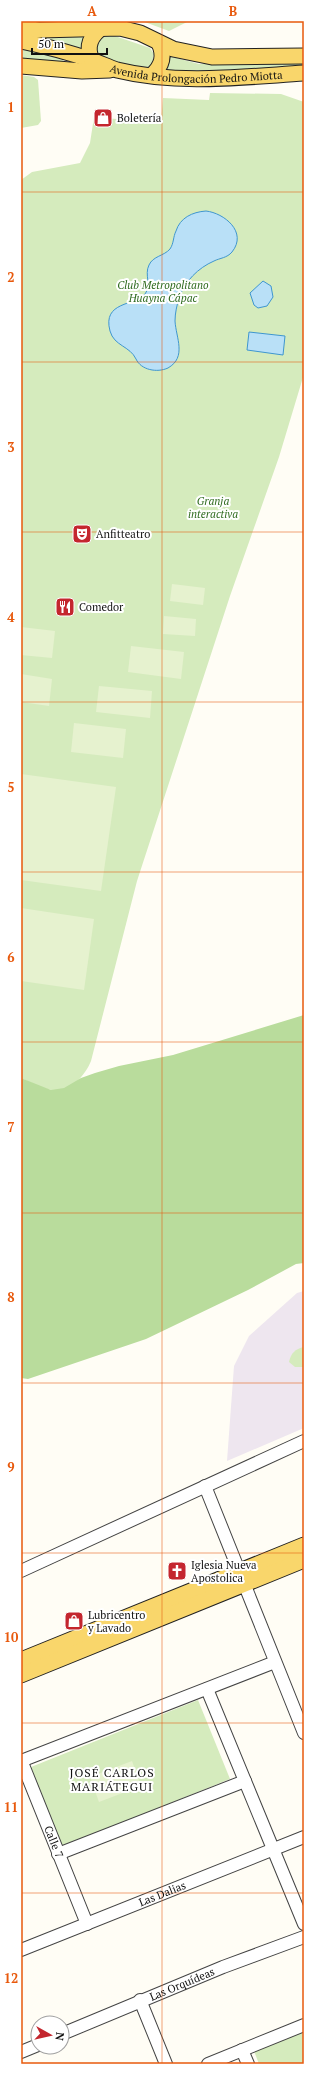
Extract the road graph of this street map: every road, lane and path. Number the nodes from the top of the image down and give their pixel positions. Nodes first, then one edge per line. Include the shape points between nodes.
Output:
1 (103, 27) junction
2 (21, 28) edge
3 (21, 41) edge
4 (159, 44) junction
5 (304, 56) edge
6 (92, 60) junction
7 (21, 66) edge
8 (117, 70) junction
9 (304, 73) edge
10 (152, 75) junction
11 (304, 1441) edge
12 (204, 1486) junction
13 (304, 1545) edge
14 (304, 1560) edge
15 (21, 1571) edge
16 (241, 1578) junction
17 (21, 1660) edge
18 (275, 1662) junction
19 (21, 1675) edge
20 (207, 1689) junction
21 (304, 1733) edge
22 (21, 1761) edge
23 (245, 1781) junction
24 (304, 1837) edge
25 (273, 1849) junction
26 (58, 1854) junction
27 (87, 1924) junction
28 (304, 1924) edge
29 (304, 1937) edge
30 (21, 1950) edge
31 (140, 2000) junction
32 (304, 2025) edge
33 (70, 2031) edge
34 (242, 2050) junction
35 (166, 2064) edge
36 (208, 2064) edge
37 (248, 2064) edge

1 - 2 main road, Avenida Prolongación Pedro Miotta
1 - 4 main road, Avenida Prolongación Pedro Miotta via 129,30 150,37
1 - 6 main road via 93,35 89,45 88,52
3 - 6 main road, Avenida Prolongación Pedro Miotta
4 - 5 main road, Avenida Prolongación Pedro Miotta via 212,57
4 - 10 main road via 162,49 162,60
6 - 8 main road, Avenida Prolongación Pedro Miotta
7 - 8 main road via 82,71
8 - 10 main road, Avenida Prolongación Pedro Miotta
9 - 10 main road, Avenida Prolongación Pedro Miotta via 218,79
11 - 12 street
12 - 15 street
12 - 16 street
13 - 16 main road
14 - 16 main road
16 - 17 main road
16 - 18 street
16 - 19 main road
18 - 20 street
18 - 21 street
20 - 22 street
20 - 23 street
22 - 26 street, Calle 7
23 - 25 street
23 - 26 street
24 - 25 street, Las Dalias
25 - 27 street, Las Dalias
25 - 28 street
26 - 27 street, Calle 7
27 - 30 street, Las Dalias
29 - 31 street, Las Orquídeas
31 - 33 street, Las Orquídeas
31 - 35 street
32 - 34 street
34 - 36 street
34 - 37 street

